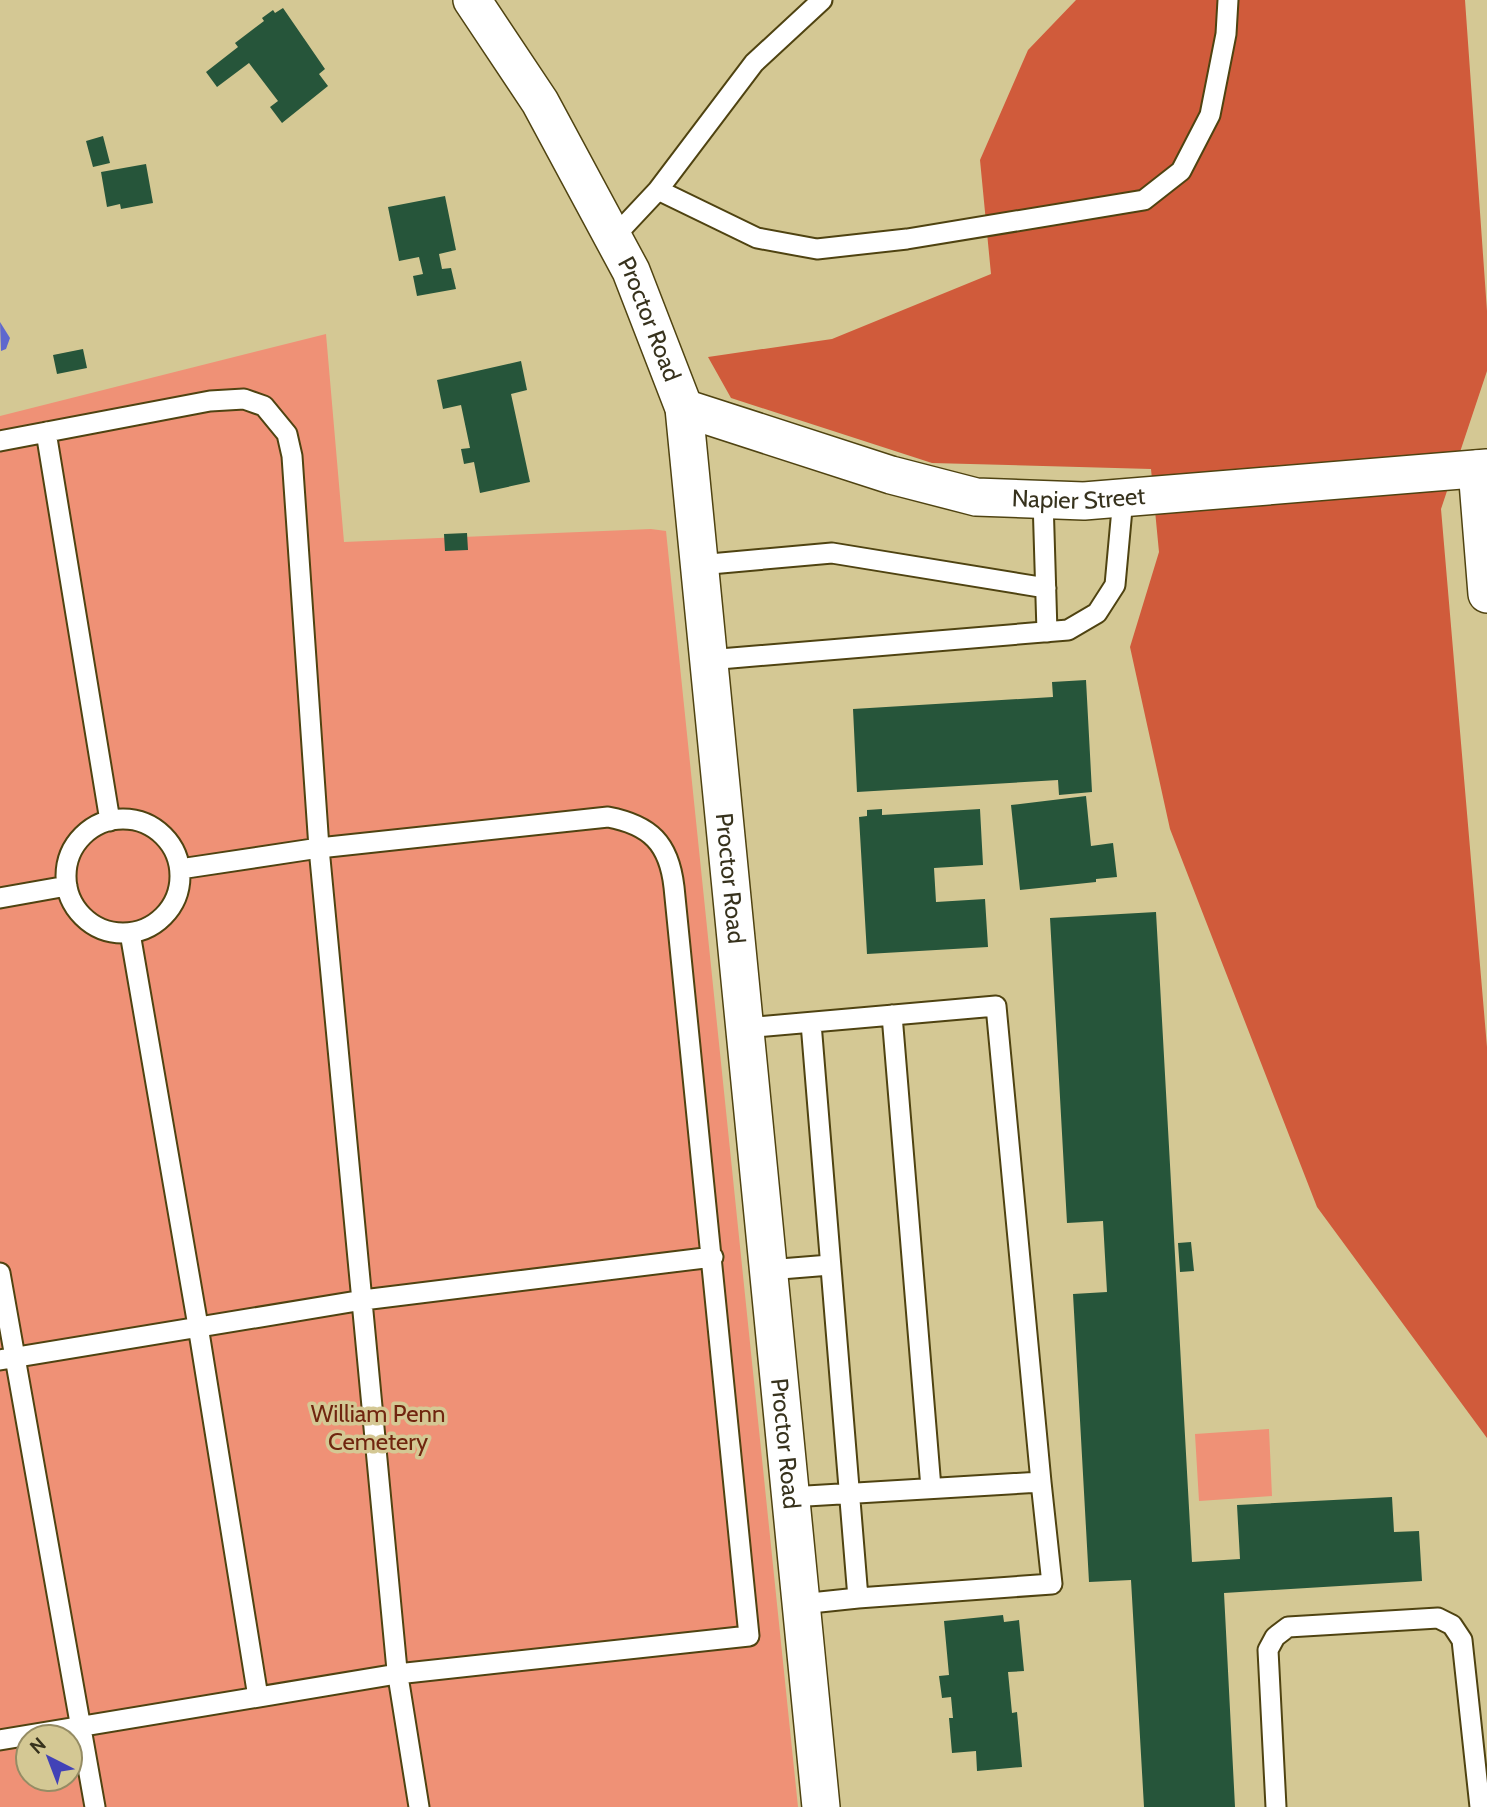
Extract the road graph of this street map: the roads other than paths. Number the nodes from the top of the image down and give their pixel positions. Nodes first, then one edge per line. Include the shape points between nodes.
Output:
1 (472, 0) edge
2 (822, 0) edge
3 (1228, 0) edge
4 (658, 190) junction
5 (613, 238) junction
6 (684, 408) junction
7 (46, 432) junction
8 (0, 441) edge
9 (1482, 469) edge
10 (1123, 498) junction
11 (1043, 499) junction
12 (699, 565) junction
13 (1046, 588) junction
14 (1487, 594) edge
15 (1047, 632) junction
16 (708, 660) junction
17 (110, 821) junction
18 (319, 848) junction
19 (180, 869) junction
20 (66, 886) junction
21 (0, 898) edge
22 (130, 933) junction
23 (892, 1015) junction
24 (811, 1023) junction
25 (744, 1028) junction
26 (713, 1257) junction
27 (830, 1265) junction
28 (768, 1270) junction
29 (0, 1273) edge
30 (363, 1300) junction
31 (198, 1326) junction
32 (8, 1359) edge
33 (1041, 1482) junction
34 (932, 1488) junction
35 (848, 1493) junction
36 (790, 1497) junction
37 (858, 1598) junction
38 (801, 1604) junction
39 (397, 1674) junction
40 (258, 1697) junction
41 (80, 1723) edge
42 (84, 1724) edge
43 (84, 1747) edge
44 (1481, 1758) edge
45 (95, 1807) edge
46 (419, 1807) edge
47 (821, 1807) edge
48 (1276, 1807) edge
49 (1480, 1807) edge

1 - 5 street, Proctor Road via 540,102
2 - 4 lane via 754,63
3 - 4 lane via 1210,115 1181,171 1144,200 817,249 757,238
4 - 5 lane
5 - 6 street, Proctor Road via 631,271
6 - 11 street, Napier Street via 940,488 976,497
6 - 12 street, Proctor Road
7 - 8 lane
7 - 17 lane
7 - 18 lane via 210,401 244,399 264,407 287,434
9 - 10 street, Napier Street
9 - 14 street
10 - 11 street, Napier Street
10 - 15 lane via 1115,586 1097,613 1068,630
11 - 13 lane
12 - 13 lane via 832,553
12 - 16 street, Proctor Road
13 - 15 lane
15 - 16 lane
16 - 25 street, Proctor Road
17 - 19 lane via 137,820 154,827 178,856
17 - 20 lane via 83,834 72,849
18 - 19 lane
18 - 26 lane via 608,817 642,826 654,837 672,867
18 - 30 lane
19 - 22 lane via 178,893 170,910 157,923
20 - 21 lane
20 - 22 lane via 85,920 101,930
22 - 31 lane
23 - 24 lane
23 - 33 lane via 996,1006
23 - 34 lane
24 - 25 lane
24 - 27 lane
25 - 28 street, Proctor Road
26 - 30 lane
26 - 39 lane via 749,1636
27 - 28 lane
27 - 35 lane
28 - 36 street, Proctor Road
29 - 32 lane
30 - 31 lane
30 - 39 lane
31 - 32 lane
31 - 40 lane
32 - 41 lane
33 - 34 lane
33 - 37 lane via 1052,1584
34 - 35 lane
35 - 36 lane
35 - 37 lane
36 - 38 street, Proctor Road
37 - 38 lane
38 - 47 street, Proctor Road
39 - 40 lane
39 - 46 lane
40 - 42 lane
43 - 45 lane
44 - 48 lane via 1462,1640 1452,1625 1438,1618 1288,1627 1268,1650
44 - 49 lane

